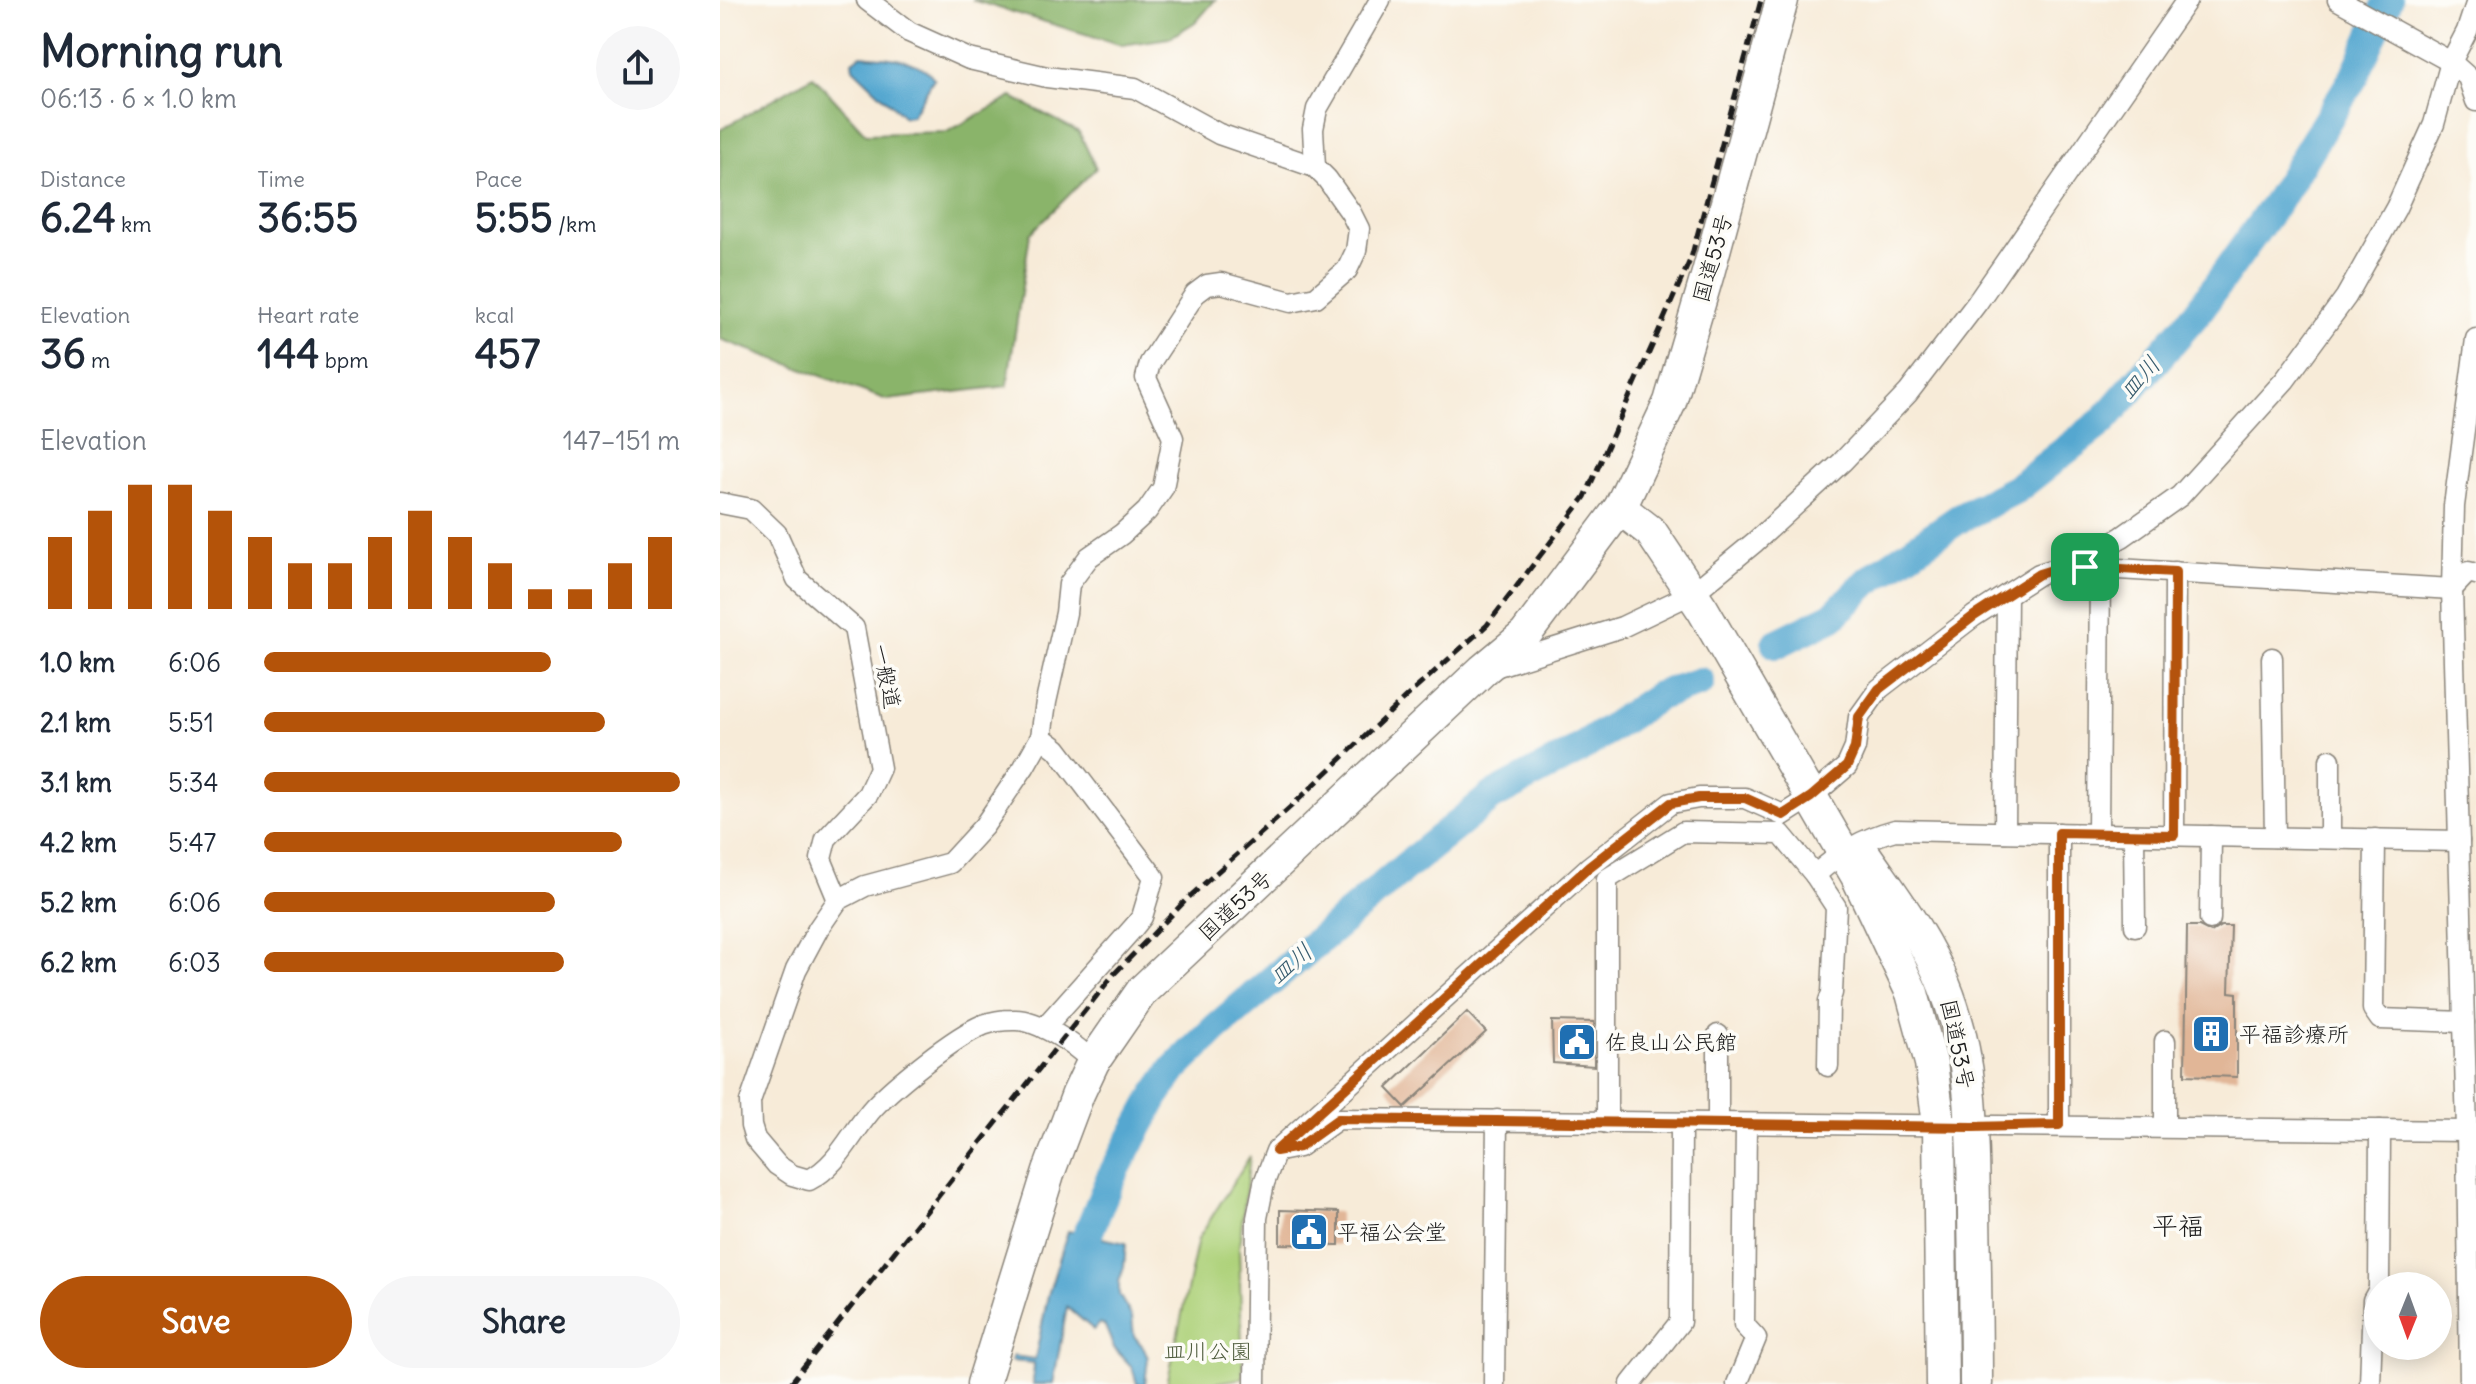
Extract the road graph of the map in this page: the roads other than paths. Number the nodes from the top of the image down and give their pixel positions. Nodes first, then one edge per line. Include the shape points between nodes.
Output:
1 (867, 0) edge
2 (1380, 0) edge
3 (1782, 0) edge
4 (2187, 0) edge
5 (2338, 0) edge
6 (2476, 4) edge
7 (2451, 62) junction
8 (2476, 101) edge
9 (1315, 167) junction
10 (2476, 339) edge
11 (720, 503) edge
12 (1620, 508) junction
13 (2078, 562) junction
14 (2100, 567) junction
15 (2175, 572) junction
16 (2476, 574) edge
17 (2452, 589) junction
18 (2007, 595) junction
19 (1698, 601) junction
20 (2272, 658) dead end
21 (1483, 670) junction
22 (1041, 737) junction
23 (2330, 760) dead end
24 (1806, 788) junction
25 (2005, 832) junction
26 (2059, 833) junction
27 (2098, 834) junction
28 (2134, 835) junction
29 (2174, 835) junction
30 (2211, 836) junction
31 (2275, 837) junction
32 (2330, 838) junction
33 (2375, 839) junction
34 (2459, 841) junction
35 (1849, 849) junction
36 (1589, 867) junction
37 (1815, 875) junction
38 (1607, 879) junction
39 (838, 900) junction
40 (2210, 919) dead end
41 (2135, 926) dead end
42 (2464, 1022) junction
43 (1044, 1028) junction
44 (1718, 1035) dead end
45 (2165, 1041) dead end
46 (1093, 1062) junction
47 (1828, 1066) dead end
48 (1336, 1109) junction
49 (1497, 1120) junction
50 (1607, 1123) junction
51 (1681, 1124) junction
52 (1718, 1124) junction
53 (1746, 1124) junction
54 (1939, 1125) junction
55 (2059, 1125) junction
56 (1973, 1127) junction
57 (2165, 1127) junction
58 (2380, 1130) junction
59 (2467, 1131) junction
60 (2378, 1272) edge
61 (2371, 1360) edge
62 (988, 1383) edge
63 (1255, 1384) edge
64 (1494, 1384) edge
65 (1631, 1384) edge
66 (1737, 1384) edge
67 (1942, 1384) edge
68 (1976, 1384) edge
69 (2370, 1384) edge
70 (2470, 1384) edge

1 - 9 street via 909,32 969,59 1047,77 1135,88 1219,134
2 - 9 street via 1317,109
3 - 12 highway, 国道53号 via 1670,402
4 - 19 street via 2021,243 1908,393
5 - 7 street
6 - 7 street
7 - 8 street via 2468,77
7 - 13 street via 2434,124 2396,208 2346,297 2285,380 2180,496
9 - 22 street via 1359,229 1347,270 1316,297 1291,302 1221,283 1207,285 1195,294 1157,351 1146,378 1173,438 1163,488 1147,511 1089,557 1069,584
10 - 17 street via 2454,506
11 - 39 street, 一般道 via 751,509 777,534 797,579 854,628 880,768 868,794 826,839 821,859
12 - 19 highway, 国道53号 via 1651,532
12 - 21 highway, 国道53号 via 1525,635
13 - 14 street
13 - 18 street via 2039,574
14 - 15 street
14 - 27 street
15 - 17 street
15 - 29 street
16 - 17 street via 2468,572
17 - 34 street
18 - 24 street via 1879,689 1859,717 1847,766
18 - 25 street
19 - 21 street
19 - 24 highway, 国道53号
20 - 31 street
21 - 46 highway, 国道53号 via 1142,991
22 - 39 street via 984,826 950,863 865,886
22 - 43 street via 1057,749 1154,877 1142,917
23 - 32 street
24 - 35 highway, 国道53号
24 - 36 street via 1783,815 1745,798 1671,803
25 - 26 street
25 - 35 street via 1895,830
26 - 27 street
26 - 55 street
27 - 28 street
28 - 29 street
28 - 41 street
29 - 30 street
30 - 31 street
30 - 40 street
31 - 32 street
32 - 33 street
33 - 34 street
33 - 42 street via 2373,1009 2380,1019
34 - 42 street
35 - 37 street
35 - 54 highway, 国道53号 via 1912,993 1931,1063
35 - 56 highway, 国道53号 via 1913,924 1945,987 1964,1054
36 - 38 street
36 - 48 street
37 - 38 street via 1781,834 1683,832
37 - 47 street via 1836,907
38 - 50 street
39 - 43 street via 796,970 750,1102 755,1139 792,1175 809,1180 824,1173 874,1107 933,1056 983,1025 1016,1019
42 - 59 street
43 - 46 street via 1076,1045
44 - 52 street
45 - 57 street
46 - 62 highway, 国道53号 via 1049,1171
48 - 49 street
48 - 63 street via 1276,1151 1264,1183 1257,1218
49 - 50 street
49 - 64 street
50 - 51 street
51 - 52 street
51 - 65 street via 1680,1322
52 - 53 street
53 - 54 street
53 - 66 street via 1744,1325 1756,1338
54 - 56 street
54 - 67 highway, 国道53号
55 - 56 street
55 - 57 street
56 - 68 highway, 国道53号
57 - 58 street
58 - 59 street
58 - 60 street
59 - 70 street
61 - 69 street

